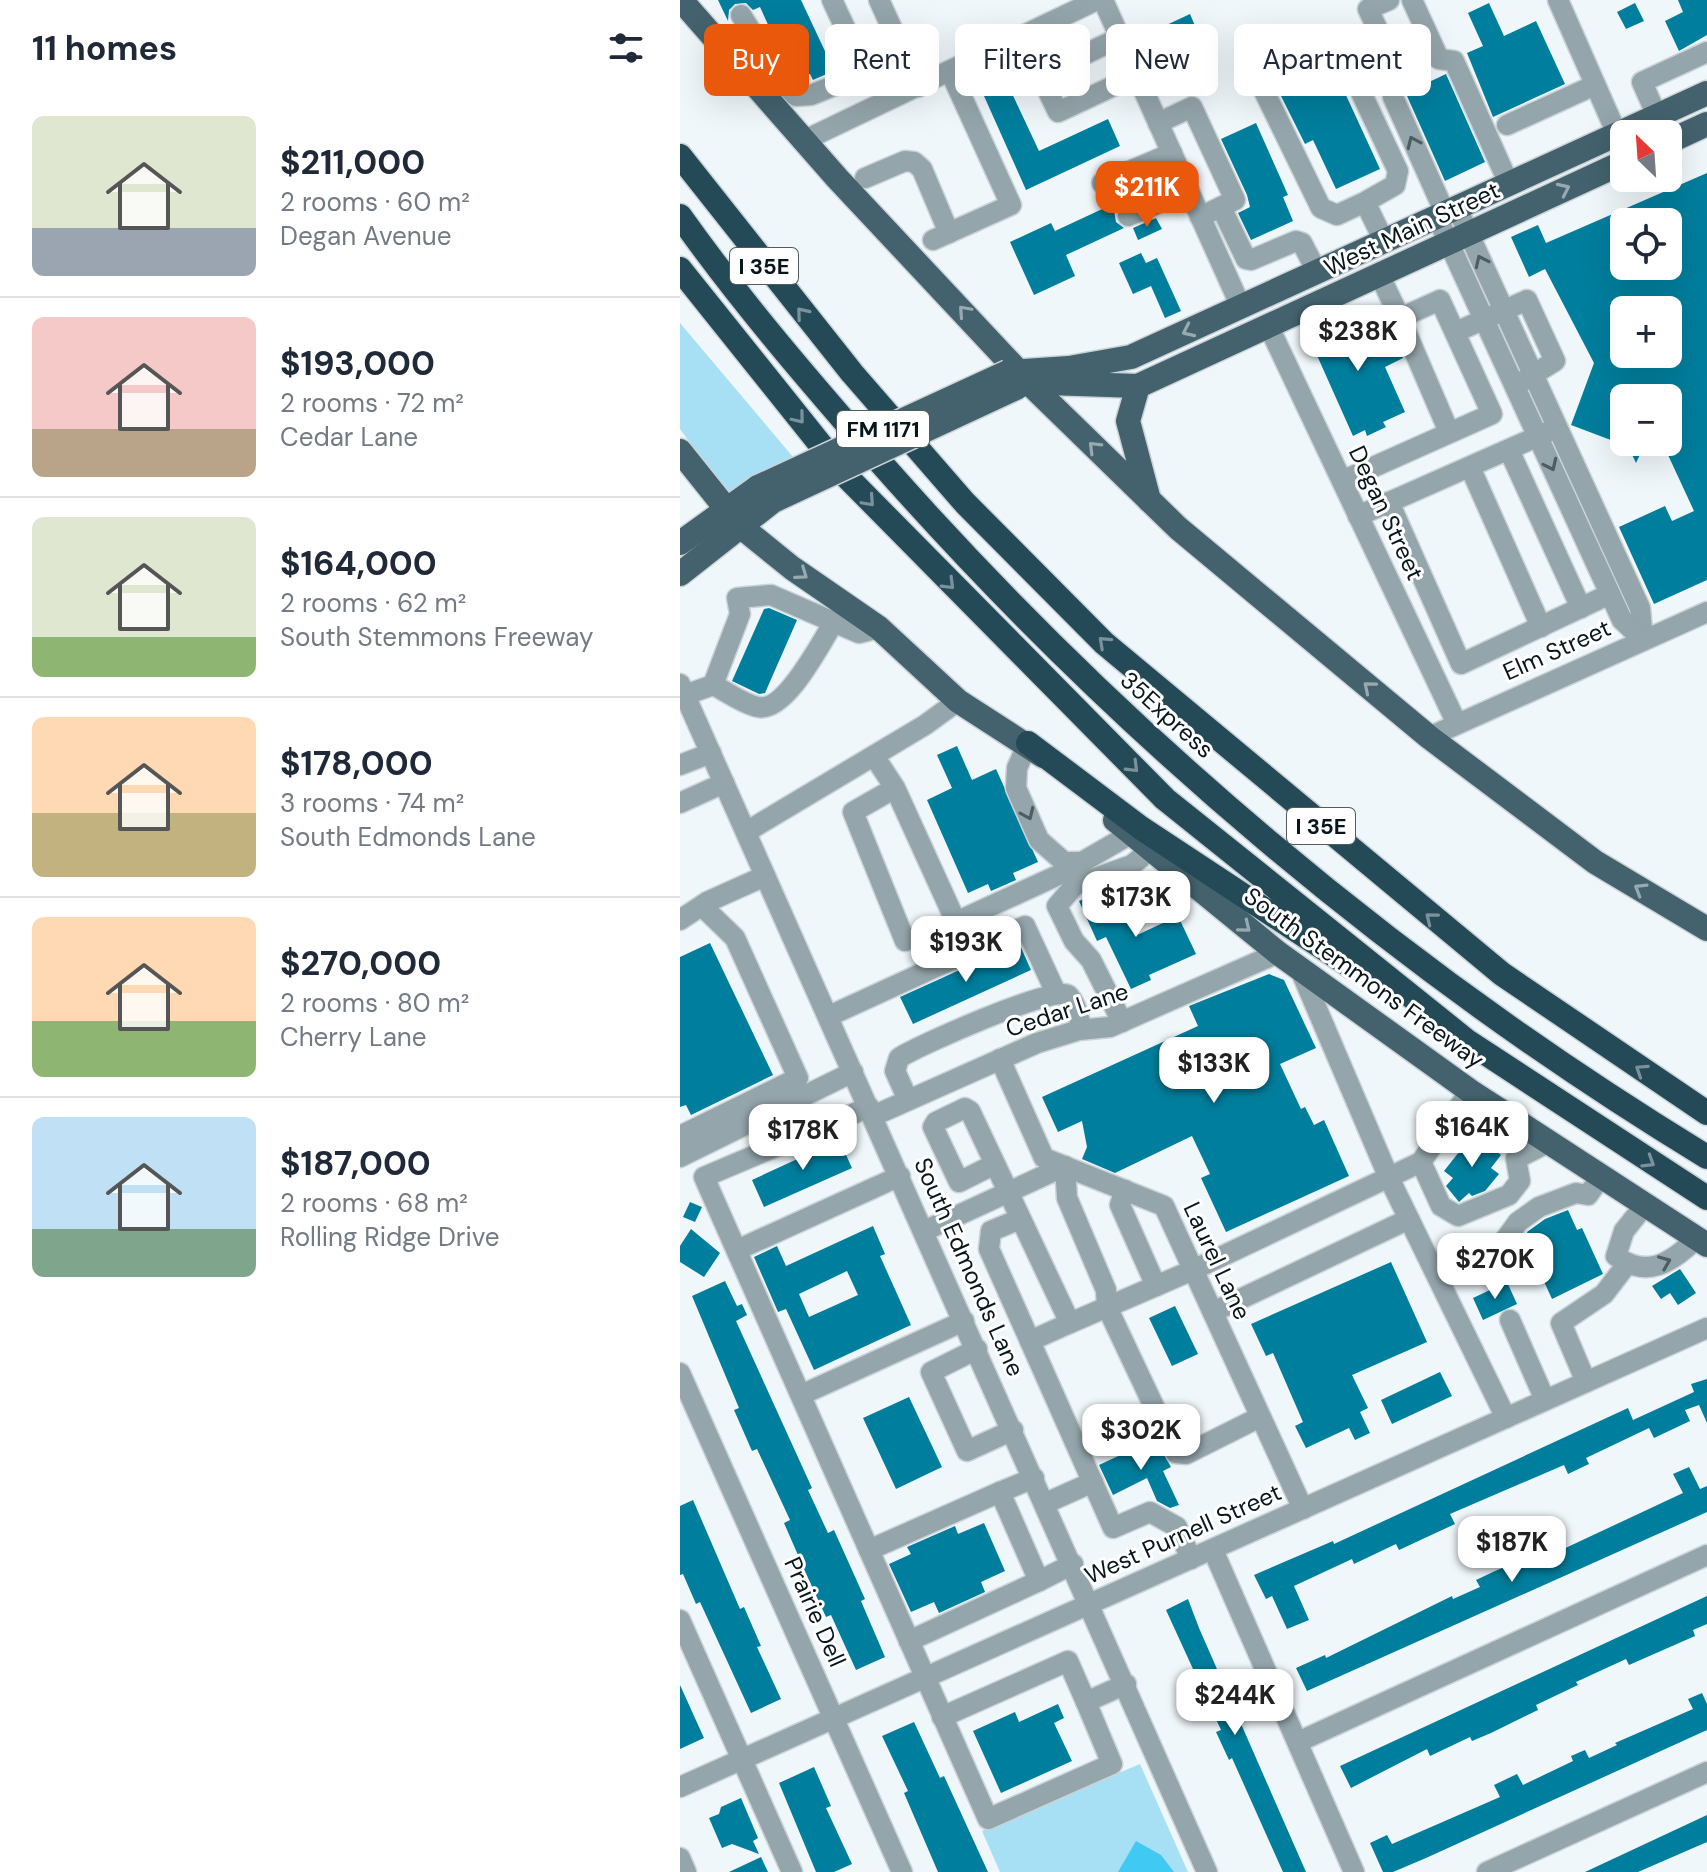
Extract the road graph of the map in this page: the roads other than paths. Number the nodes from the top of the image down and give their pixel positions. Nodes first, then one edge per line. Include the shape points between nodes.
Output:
1 (681, 0) edge
2 (832, 0) edge
3 (879, 0) edge
4 (1100, 0) edge
5 (1389, 0) edge
6 (1412, 0) edge
7 (1558, 0) edge
8 (741, 15) dead end
9 (843, 24) edge
10 (890, 24) edge
11 (1049, 24) edge
12 (1112, 24) edge
13 (1707, 52) edge
14 (955, 69) edge
15 (950, 71) junction
16 (939, 76) edge
17 (1595, 85) junction
18 (825, 90) edge
19 (1106, 90) edge
20 (1707, 93) edge
21 (899, 96) edge
22 (1051, 96) edge
23 (1146, 96) edge
24 (1657, 116) junction
25 (1611, 120) edge
26 (1648, 120) edge
27 (1158, 123) junction
28 (1707, 124) edge
29 (1507, 125) dead end
30 (1682, 136) edge
31 (1610, 137) edge
32 (805, 140) junction
33 (1172, 153) junction
34 (680, 156) edge
35 (1610, 168) edge
36 (865, 178) dead end
37 (1102, 183) dead end
38 (1509, 184) junction
39 (1188, 190) junction
40 (1365, 202) junction
41 (1221, 207) junction
42 (1447, 213) junction
43 (680, 216) edge
44 (1128, 216) dead end
45 (1200, 217) junction
46 (1458, 237) junction
47 (1384, 241) junction
48 (680, 269) edge
49 (1317, 272) junction
50 (1379, 274) junction
51 (1241, 307) junction
52 (1504, 311) junction
53 (1400, 318) junction
54 (1484, 320) junction
55 (1268, 325) junction
56 (1456, 332) junction
57 (1198, 356) junction
58 (1534, 376) junction
59 (1018, 378) junction
60 (1514, 385) junction
61 (1138, 386) junction
62 (1557, 427) junction
63 (1449, 432) junction
64 (1538, 437) junction
65 (1509, 450) junction
66 (680, 451) edge
67 (1470, 467) junction
68 (695, 471) junction
69 (1342, 481) junction
70 (1584, 485) junction
71 (1564, 494) junction
72 (1149, 502) junction
73 (1389, 502) junction
74 (1358, 516) junction
75 (733, 518) junction
76 (685, 540) edge
77 (1614, 551) junction
78 (1594, 561) junction
79 (680, 574) edge
80 (1610, 594) junction
81 (1581, 608) junction
82 (1707, 612) edge
83 (834, 622) junction
84 (1541, 627) junction
85 (879, 628) junction
86 (1643, 640) junction
87 (713, 685) junction
88 (682, 690) edge
89 (958, 701) junction
90 (1457, 724) junction
91 (1429, 737) junction
92 (1028, 743) junction
93 (711, 753) junction
94 (874, 756) junction
95 (680, 765) edge
96 (724, 783) junction
97 (895, 788) junction
98 (680, 803) edge
99 (746, 832) junction
100 (1141, 837) junction
101 (1078, 862) junction
102 (765, 876) junction
103 (702, 906) junction
104 (680, 920) edge
105 (956, 922) junction
106 (1707, 929) edge
107 (1278, 953) junction
108 (1299, 967) junction
109 (1056, 993) junction
110 (829, 1016) junction
111 (1122, 1022) junction
112 (1082, 1029) junction
113 (1467, 1041) junction
114 (1000, 1059) junction
115 (853, 1072) junction
116 (1470, 1091) junction
117 (908, 1100) junction
118 (871, 1112) junction
119 (1707, 1113) edge
120 (680, 1136) edge
121 (1547, 1143) junction
122 (680, 1157) edge
123 (1707, 1157) edge
124 (1421, 1162) junction
125 (995, 1164) dead end
126 (1065, 1166) junction
127 (900, 1176) junction
128 (1389, 1178) junction
129 (1600, 1178) junction
130 (1125, 1190) junction
131 (1008, 1192) junction
132 (1707, 1198) edge
133 (1644, 1206) junction
134 (1020, 1219) junction
135 (1409, 1219) junction
136 (924, 1231) junction
137 (1702, 1242) edge
138 (737, 1250) junction
139 (1627, 1264) junction
140 (1434, 1269) junction
141 (1193, 1270) junction
142 (1156, 1286) junction
143 (1107, 1307) junction
144 (1213, 1312) junction
145 (1510, 1320) dead end
146 (964, 1321) junction
147 (1070, 1323) junction
148 (1707, 1328) edge
149 (1030, 1341) junction
150 (977, 1349) junction
151 (680, 1373) edge
152 (1586, 1382) junction
153 (801, 1395) junction
154 (1545, 1400) junction
155 (1260, 1417) junction
156 (1506, 1418) junction
157 (1013, 1430) junction
158 (1034, 1478) junction
159 (1093, 1482) junction
160 (1000, 1492) junction
161 (1046, 1503) junction
162 (1303, 1509) junction
163 (869, 1550) junction
164 (1213, 1550) junction
165 (1707, 1555) edge
166 (1191, 1559) junction
167 (1073, 1564) junction
168 (1039, 1581) junction
169 (1090, 1604) junction
170 (680, 1620) edge
171 (909, 1641) junction
172 (924, 1677) junction
173 (1126, 1684) junction
174 (1086, 1702) junction
175 (942, 1717) junction
176 (833, 1718) junction
177 (1298, 1742) junction
178 (743, 1758) junction
179 (1707, 1772) edge
180 (680, 1787) edge
181 (680, 1858) edge
182 (686, 1872) edge
183 (792, 1872) edge
184 (902, 1872) edge
185 (1207, 1872) edge
186 (1354, 1872) edge
187 (1487, 1872) edge

1 - 32 main road
2 - 9 street
3 - 10 street
4 - 11 street
4 - 12 street
42 -> 5 street via 1393,97 1399,75 1368,9
6 - 38 street via 1439,59 1454,61
7 - 17 street
8 - 18 street via 796,96
13 - 24 street via 1642,82
14 - 15 street
15 - 16 street
15 - 36 street via 1011,205 941,236 922,169 914,162
17 - 25 street
17 - 29 street
19 - 22 street via 1058,112
20 - 24 main road, West Main Street
21 - 32 street
23 - 27 street
24 - 26 main road, West Main Street
27 - 33 street
27 - 41 street via 1192,107 1235,200
28 - 30 main road
31 - 38 main road, West Main Street
59 -> 32 main road
33 - 37 street
33 - 39 street
119 -> 34 highway, I 35E via 1502,974 1104,643 965,503 781,288
46 -> 35 main road, West Main Street
38 - 42 main road, West Main Street
39 - 44 street
39 - 45 street
40 - 40 street via 1395,185 1398,171 1343,54 1327,47 1268,75 1264,91 1321,208 1337,215
40 - 47 street
41 - 45 street
41 - 49 street via 1246,259 1296,241
42 - 46 street
42 - 47 main road, West Main Street
43 - 123 highway, 35Express via 818,390 936,525 1010,605 1148,737 1407,953 1590,1083
45 - 51 street
46 - 50 main road, West Main Street
52 -> 46 street
46 - 54 street
47 - 49 main road, West Main Street
48 -> 113 highway, South Stemmons Freeway / I 35E via 844,474 1165,799
49 - 51 main road, West Main Street
50 - 53 street
50 - 55 main road, West Main Street
51 - 57 main road via 1236,322
51 -> 59 main road, West Main Street via 1123,360
52 - 54 street
52 - 58 street
53 - 56 street via 1440,300
53 - 63 street
54 - 56 street
54 - 60 street
55 - 57 main road, West Main Street
55 - 69 street, Degan Street
56 - 63 street via 1492,414
57 - 61 main road, West Main Street
58 - 60 street
58 - 62 street
59 - 61 main road, West Main Street
72 -> 59 main road
59 - 75 main road, West Main Street / FM 1171, bridge via 765,494
60 - 64 street
61 - 72 main road via 1128,421
62 - 64 street
62 - 70 street
63 - 69 street
64 - 65 street
64 -> 71 street
65 - 67 street
65 - 81 street
66 - 68 main road
67 - 73 street
67 - 84 street
68 - 75 main road
68 - 76 main road via 705,511
69 - 74 street, Degan Street
70 - 71 street
70 - 77 street
71 - 78 street
91 -> 72 main road
73 - 74 street
73 - 84 street via 1461,664
74 - 90 street, Degan Street
75 - 76 main road, West Main Street / FM 1171
75 - 79 main road, West Main Street / FM 1171
75 -> 85 main road via 792,568
77 - 78 street
77 - 86 street via 1640,608
78 - 80 street
80 - 81 street
80 - 86 street via 1622,620
81 - 84 street
82 - 86 street, Elm Street
83 - 85 street via 859,633
83 - 87 street via 793,688 767,707
83 - 87 street via 771,595 737,598 740,614
85 - 89 main road
86 - 90 street, Elm Street
87 - 88 street
88 - 93 street, South Edmonds Lane
89 - 92 main road
89 - 94 street
90 - 91 street, Elm Street
106 -> 91 main road via 1595,862
92 - 100 highway
92 -> 101 street via 1017,768 1016,788 1039,840 1064,862
93 - 95 street
93 - 96 street, South Edmonds Lane
94 - 97 street
94 - 99 street
96 - 98 street
96 - 99 street, South Edmonds Lane
97 - 105 street
97 - 105 street via 853,812 905,941
99 - 102 street, South Edmonds Lane
100 - 101 street
100 -> 107 main road, South Stemmons Freeway
100 - 111 street via 1132,865 1075,885 1057,906
100 - 113 highway
101 - 105 street
102 - 103 street
102 - 110 street, South Edmonds Lane
103 - 104 street
103 - 120 street via 735,938 798,1078
107 - 108 main road, South Stemmons Freeway
107 - 111 street, Cedar Lane
108 - 116 main road, South Stemmons Freeway
108 - 128 street
109 - 110 street via 1025,926
109 - 112 street via 1068,995
109 - 117 street via 899,1058 895,1071
110 - 115 street, South Edmonds Lane
111 - 112 street, Cedar Lane
112 - 114 street, Cedar Lane
113 -> 132 highway, South Stemmons Freeway / I 35E
114 - 117 street, Cedar Lane
114 - 126 street, Laurel Lane via 1044,1158
115 - 118 street, South Edmonds Lane
115 - 122 street
116 - 121 main road, South Stemmons Freeway
116 - 124 street
117 - 118 street, Cedar Lane
118 - 127 street, South Edmonds Lane
118 - 138 street, Cedar Lane via 704,1177
121 - 124 street via 1516,1159 1520,1181 1509,1195 1458,1216 1441,1206
121 - 129 main road, South Stemmons Freeway
124 - 128 street
125 - 131 street
126 - 130 street, Laurel Lane
126 - 131 street
126 - 143 street via 1067,1198 1106,1290
127 - 136 street, South Edmonds Lane
127 - 138 street
128 - 135 street
128 - 141 street
129 - 133 main road, South Stemmons Freeway
129 - 140 street via 1588,1195 1576,1193 1539,1207 1518,1222 1502,1244
130 - 141 street, Laurel Lane via 1164,1206
130 - 142 street via 1120,1205
131 - 134 street
131 - 136 street
133 - 137 main road, South Stemmons Freeway
133 - 139 street via 1624,1231 1616,1256
134 - 147 street
134 - 149 street via 991,1231 989,1249
135 - 140 street
135 - 144 street
136 - 146 street, South Edmonds Lane
139 -> 137 street via 1644,1270
138 - 153 street
139 - 152 street via 1604,1294 1561,1323
140 - 156 street
141 - 142 street
141 - 144 street, Laurel Lane
142 - 143 street
143 - 147 street
143 - 155 street via 1176,1453 1186,1454
144 - 155 street, Laurel Lane
145 - 154 street
146 - 150 street, South Edmonds Lane
146 - 153 street
147 - 149 street
148 - 152 street, West Purnell Street
149 - 159 street
150 - 157 street, South Edmonds Lane
150 - 157 street via 931,1372 967,1451
151 - 176 street, Prairie Dell
152 - 154 street, West Purnell Street
153 - 163 street
154 - 156 street, West Purnell Street
155 - 162 street, Laurel Lane
156 - 162 street, West Purnell Street
157 - 158 street, South Edmonds Lane
158 - 160 street
158 - 161 street, South Edmonds Lane
159 - 161 street
159 - 166 street via 1113,1528 1150,1512 1177,1527
160 - 163 street
160 - 168 street
161 - 167 street, South Edmonds Lane
162 - 164 street, West Purnell Street
163 - 171 street
164 - 166 street, West Purnell Street
164 - 177 street
165 - 177 street
166 - 169 street, West Purnell Street
167 - 168 street
167 - 169 street, South Edmonds Lane
168 - 171 street
169 - 172 street, West Purnell Street
169 - 173 street, South Edmonds Lane
170 - 178 street
171 - 172 street
172 - 175 street
172 - 176 street, West Purnell Street
173 - 174 street
173 - 185 street, South Edmonds Lane
174 - 175 street via 1068,1661
174 - 175 street via 1112,1764 988,1819
176 - 178 street, West Purnell Street
176 - 184 street, Prairie Dell
177 - 186 street
178 - 180 street, West Purnell Street
178 - 183 street
179 - 187 street
181 - 182 street

